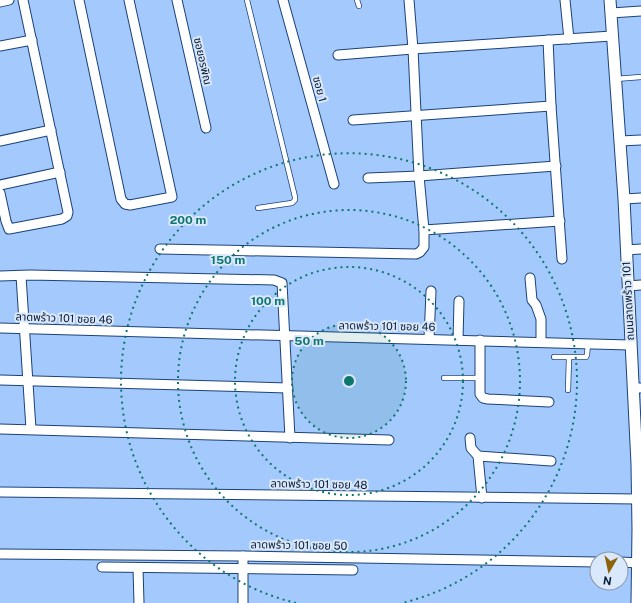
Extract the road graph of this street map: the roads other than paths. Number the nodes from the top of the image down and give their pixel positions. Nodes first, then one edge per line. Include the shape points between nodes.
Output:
1 (9, 0) edge
2 (23, 0) edge
3 (79, 0) edge
4 (129, 0) edge
5 (177, 0) edge
6 (247, 0) edge
7 (283, 0) edge
8 (357, 0) edge
9 (409, 0) edge
10 (565, 0) edge
11 (610, 0) edge
12 (0, 2) edge
13 (359, 6) dead end
14 (641, 11) edge
15 (611, 13) junction
16 (612, 36) junction
17 (569, 39) junction
18 (32, 40) junction
19 (548, 40) junction
20 (0, 46) edge
21 (413, 49) junction
22 (338, 55) dead end
23 (641, 77) edge
24 (615, 79) junction
25 (551, 106) junction
26 (415, 115) junction
27 (353, 120) dead end
28 (206, 128) dead end
29 (51, 130) junction
30 (641, 140) edge
31 (0, 141) edge
32 (620, 141) junction
33 (556, 166) junction
34 (60, 172) junction
35 (419, 176) junction
36 (368, 178) dead end
37 (334, 184) dead end
38 (0, 185) edge
39 (0, 193) edge
40 (641, 198) edge
41 (624, 199) junction
42 (258, 208) dead end
43 (560, 221) junction
44 (424, 230) junction
45 (160, 249) dead end
46 (641, 249) edge
47 (626, 250) junction
48 (562, 259) dead end
49 (0, 276) edge
50 (21, 276) junction
51 (530, 278) dead end
52 (641, 285) edge
53 (628, 286) junction
54 (431, 291) dead end
55 (459, 301) dead end
56 (0, 328) edge
57 (25, 329) junction
58 (285, 336) junction
59 (429, 339) junction
60 (458, 340) junction
61 (480, 340) junction
62 (541, 342) junction
63 (588, 343) junction
64 (630, 345) junction
65 (554, 357) dead end
66 (568, 358) junction
67 (444, 378) dead end
68 (480, 378) junction
69 (0, 380) edge
70 (27, 380) junction
71 (288, 388) junction
72 (568, 390) dead end
73 (637, 394) edge
74 (549, 402) dead end
75 (0, 429) edge
76 (31, 429) junction
77 (290, 438) junction
78 (470, 438) dead end
79 (389, 440) dead end
80 (478, 456) junction
81 (551, 461) dead end
82 (639, 464) edge
83 (0, 492) edge
84 (482, 498) junction
85 (638, 499) junction
86 (640, 528) edge
87 (0, 554) edge
88 (243, 556) junction
89 (589, 562) edge
90 (629, 562) edge
91 (638, 563) junction
92 (102, 567) dead end
93 (138, 568) junction
94 (244, 570) junction
95 (353, 570) dead end
96 (639, 580) edge
97 (138, 603) edge
98 (243, 603) edge
99 (637, 603) edge

1 - 12 street
2 - 18 street
3 - 4 street via 121,199 130,205 172,197
5 - 28 street, ซอยอรพิณ
6 - 42 lane via 295,197 292,203
7 - 37 street, ซอย 1
8 - 13 lane
9 - 21 street
10 - 17 street
11 - 15 street, ถนนลาดพร้าว 101
14 - 15 street
15 - 16 street, ถนนลาดพร้าว 101
16 - 17 street
16 - 24 street, ถนนลาดพร้าว 101
17 - 19 street
18 - 20 street
18 - 29 street
19 - 21 street
19 - 25 street
21 - 22 street
21 - 26 street
23 - 24 lane
24 - 32 street, ถนนลาดพร้าว 101
25 - 26 street
25 - 33 street
26 - 27 street
26 - 35 street
29 - 31 street
29 - 34 street
30 - 32 street
32 - 41 street, ถนนลาดพร้าว 101
33 - 35 street
33 - 43 street
34 - 38 street
34 - 39 street via 68,212 65,218 9,229
35 - 36 street
35 - 44 street
40 - 41 street
41 - 47 street, ถนนลาดพร้าว 101
43 - 44 street
43 - 48 street
44 - 45 street via 424,247 416,254
46 - 47 street
47 - 53 street, ถนนลาดพร้าว 101
49 - 50 street
50 - 57 street
50 - 58 street via 274,280 283,286
51 - 62 street via 532,300 541,319
52 - 53 street
53 - 64 street, ถนนลาดพร้าว 101
54 - 59 street
55 - 60 street
56 - 57 street, ลาดพร้าว 101 ซอย 46
57 - 58 street, ลาดพร้าว 101 ซอย 46
57 - 70 street
58 - 59 street, ลาดพร้าว 101 ซอย 46
58 - 71 street
59 - 60 street, ลาดพร้าว 101 ซอย 46
60 - 61 street, ลาดพร้าว 101 ซอย 46
61 - 62 street, ลาดพร้าว 101 ซอย 46
61 - 68 street
62 - 63 street, ลาดพร้าว 101 ซอย 46
63 - 64 street, ลาดพร้าว 101 ซอย 46
63 - 66 lane via 586,357
64 - 73 street, ถนนลาดพร้าว 101
65 - 66 lane
66 - 72 lane
67 - 68 lane
68 - 74 street via 480,394 484,398
69 - 70 street
70 - 71 street
70 - 76 street
71 - 77 street
73 - 82 street, ถนนลาดพร้าว 101
75 - 76 street
76 - 77 street
77 - 79 street
78 - 80 street via 471,448
80 - 81 street
80 - 84 street
82 - 85 street, ถนนลาดพร้าว 101
83 - 84 street, ลาดพร้าว 101 ซอย 48
84 - 85 street, ลาดพร้าว 101 ซอย 48
85 - 86 street, ถนนลาดพร้าว 101
86 - 91 street, ถนนลาดพร้าว 101
87 - 88 street, ลาดพร้าว 101 ซอย 50
88 - 89 street, ลาดพร้าว 101 ซอย 50
88 - 94 street
90 - 91 street
91 - 96 street, ถนนลาดพร้าว 101
92 - 93 street
93 - 94 street
93 - 97 street
94 - 95 street
94 - 98 street
96 - 99 street, ถนนลาดพร้าว 101

